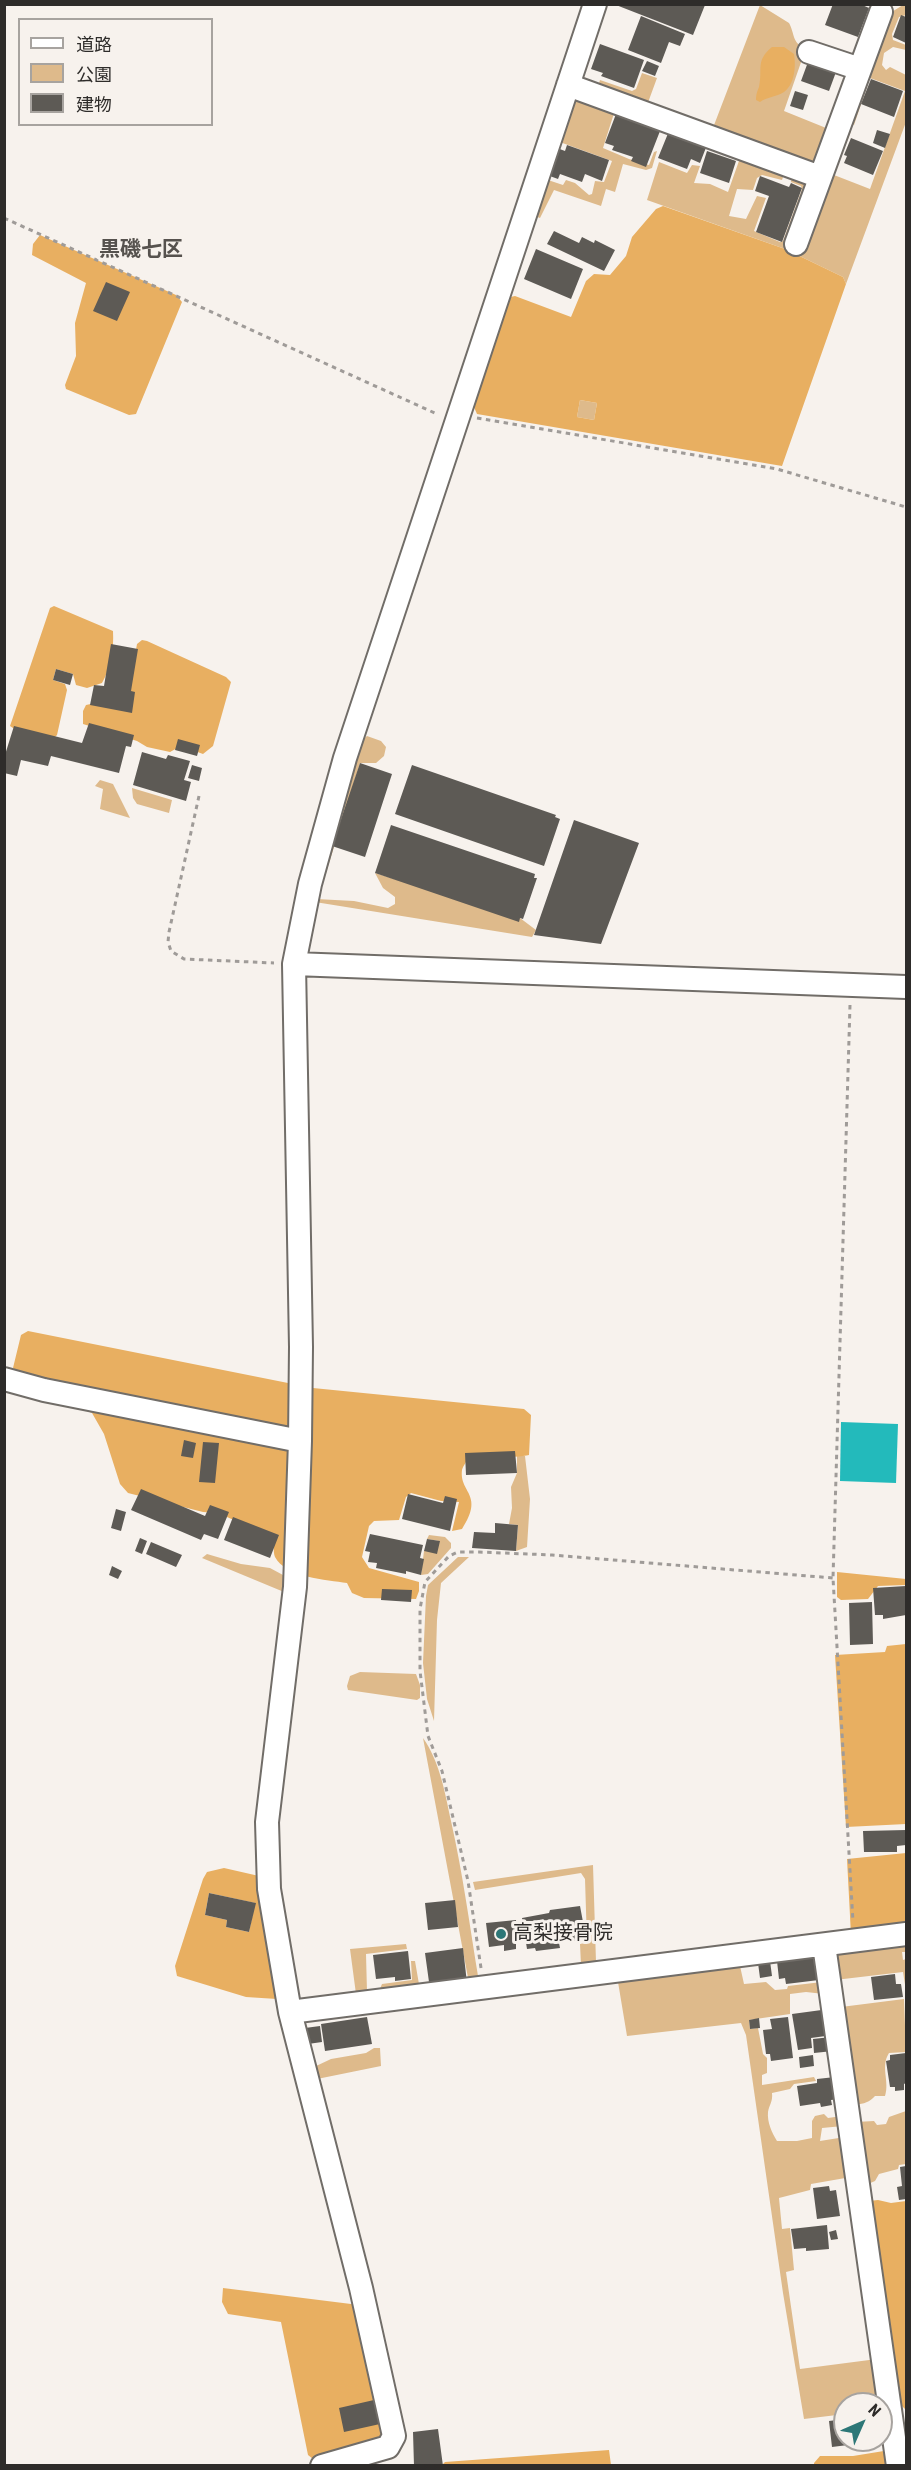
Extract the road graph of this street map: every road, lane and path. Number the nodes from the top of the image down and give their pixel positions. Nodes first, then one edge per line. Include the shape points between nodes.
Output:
1 (595, 4) edge
2 (881, 12) dead end
3 (809, 52) dead end
4 (860, 69) junction
5 (568, 84) junction
6 (820, 177) junction
7 (4, 218) edge
8 (796, 244) dead end
9 (459, 419) junction
10 (906, 507) edge
11 (199, 796) dead end
12 (294, 964) junction
13 (851, 986) junction
14 (906, 987) edge
15 (4, 1379) edge
16 (300, 1440) junction
17 (833, 1578) junction
18 (906, 1934) edge
19 (854, 1941) junction
20 (824, 1945) junction
21 (484, 1988) junction
22 (290, 2012) junction
23 (899, 2420) edge
24 (322, 2466) edge
25 (898, 2466) edge

1 - 5 street
2 - 4 street
3 - 4 street
4 - 6 street
5 - 6 street
5 - 9 street
6 - 8 street
7 - 9 path
9 - 10 path via 777,469
9 - 12 street via 345,758 310,884
11 - 12 path via 169,932 171,951 184,959
12 - 13 street
12 - 16 street
13 - 14 street
13 - 17 path
15 - 16 street
16 - 22 street via 294,1587 267,1822 269,1888
17 - 19 path
17 - 21 path via 552,1555 458,1552 449,1556 425,1582 420,1609 420,1661 428,1736 442,1771 468,1881
18 - 19 street
19 - 20 street
20 - 21 street
20 - 23 street
21 - 22 street
22 - 24 street via 361,2288 394,2436 388,2446
23 - 25 street

